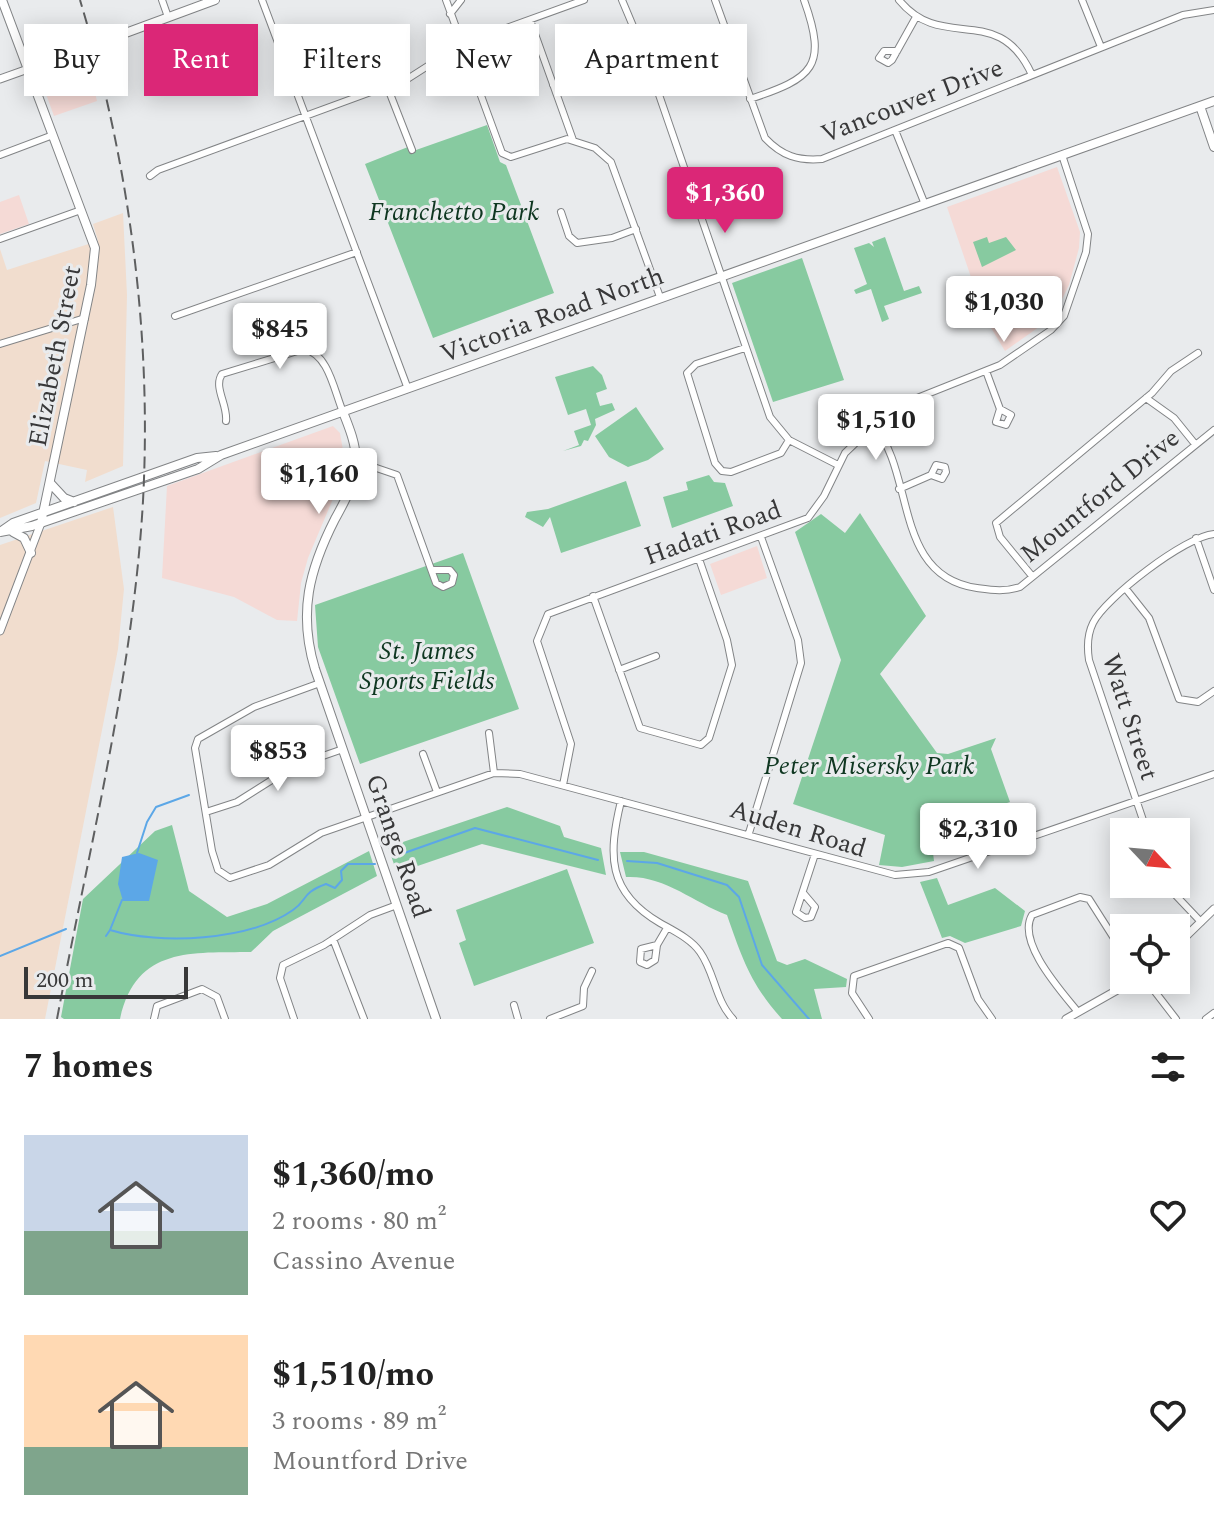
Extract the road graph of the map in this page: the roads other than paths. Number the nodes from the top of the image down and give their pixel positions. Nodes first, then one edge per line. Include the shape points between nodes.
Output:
1 (2, 0) edge
2 (162, 0) edge
3 (215, 0) edge
4 (262, 0) edge
5 (446, 0) edge
6 (461, 0) edge
7 (584, 0) edge
8 (622, 0) edge
9 (715, 0) edge
10 (804, 0) edge
11 (899, 0) edge
12 (1082, 0) edge
13 (1214, 10) edge
14 (450, 14) junction
15 (168, 17) junction
16 (916, 17) junction
17 (530, 20) junction
18 (454, 24) edge
19 (519, 24) edge
20 (632, 24) edge
21 (128, 32) edge
22 (1101, 47) junction
23 (897, 51) dead end
24 (24, 58) edge
25 (24, 70) edge
26 (1032, 75) junction
27 (0, 79) edge
28 (553, 85) joint
29 (388, 86) joint
30 (38, 96) edge
31 (361, 96) edge
32 (392, 96) edge
33 (482, 96) edge
34 (660, 96) edge
35 (750, 99) junction
36 (1214, 101) edge
37 (1200, 106) junction
38 (305, 117) junction
39 (895, 130) junction
40 (53, 135) junction
41 (573, 140) junction
42 (1214, 147) edge
43 (412, 150) dead end
44 (0, 155) edge
45 (1062, 155) junction
46 (150, 176) dead end
47 (924, 202) junction
48 (81, 210) junction
49 (561, 212) dead end
50 (636, 229) junction
51 (0, 239) edge
52 (357, 252) junction
53 (721, 275) junction
54 (660, 297) junction
55 (175, 316) dead end
56 (85, 318) junction
57 (0, 344) edge
58 (745, 348) junction
59 (1198, 353) dead end
60 (986, 371) junction
61 (408, 389) junction
62 (1146, 398) junction
63 (1000, 409) dead end
64 (343, 412) junction
65 (226, 421) dead end
66 (873, 425) junction
67 (1214, 430) edge
68 (789, 440) junction
69 (1195, 444) junction
70 (356, 461) junction
71 (838, 465) junction
72 (931, 475) dead end
73 (147, 481) junction
74 (51, 484) junction
75 (899, 489) junction
76 (74, 502) junction
77 (45, 513) junction
78 (41, 523) junction
79 (0, 532) edge
80 (13, 532) junction
81 (1214, 534) edge
82 (761, 537) junction
83 (1196, 538) junction
84 (31, 553) junction
85 (699, 559) junction
86 (433, 570) dead end
87 (1032, 576) junction
88 (1126, 589) junction
89 (1214, 590) edge
90 (593, 596) junction
91 (0, 631) edge
92 (656, 656) dead end
93 (619, 670) junction
94 (320, 683) junction
95 (1214, 691) edge
96 (489, 733) dead end
97 (344, 749) junction
98 (423, 754) dead end
99 (494, 773) junction
100 (1214, 774) edge
101 (563, 785) junction
102 (437, 792) junction
103 (621, 801) junction
104 (1136, 801) junction
105 (206, 812) junction
106 (367, 817) junction
107 (1142, 818) edge
108 (749, 833) junction
109 (815, 854) junction
110 (804, 894) dead end
111 (1178, 898) edge
112 (397, 905) junction
113 (1214, 909) edge
114 (1201, 922) junction
115 (667, 928) junction
116 (1190, 933) edge
117 (1110, 936) edge
118 (333, 939) junction
119 (657, 945) dead end
120 (592, 971) dead end
121 (1110, 994) edge
122 (1157, 994) edge
123 (514, 1005) dead end
124 (1078, 1012) junction
125 (1214, 1013) edge
126 (154, 1019) edge
127 (225, 1019) edge
128 (294, 1019) edge
129 (364, 1019) edge
130 (436, 1019) edge
131 (518, 1019) edge
132 (550, 1019) edge
133 (733, 1019) edge
134 (869, 1019) edge
135 (992, 1019) edge
136 (1066, 1019) edge
137 (1176, 1019) edge
138 (1206, 1019) edge

1 - 24 main road, Elizabeth Street
2 - 15 street
3 - 15 main road
4 - 38 street
5 - 14 street
6 - 14 street
7 - 17 street
8 - 20 street
9 - 35 street, Vancouver Drive
10 - 35 street via 817,47 807,71 789,86
11 - 16 street
12 - 22 street
13 - 22 street, Vancouver Drive via 1195,10
14 - 18 street
15 - 21 main road
16 - 23 street
16 - 26 street via 997,29 1020,50
17 - 19 street
17 - 28 street
22 - 26 street, Vancouver Drive
25 - 27 street
26 - 39 street, Vancouver Drive
28 - 41 street
29 - 29 street via 370,58 375,52 383,54
30 - 40 main road, Elizabeth Street
31 - 38 street
32 - 43 street
33 - 41 street via 506,156
34 - 53 street
35 - 39 street, Vancouver Drive via 765,138 781,152 806,160 822,159
36 - 37 main road, Victoria Road North
37 - 42 main road
37 - 45 main road, Victoria Road North
38 - 46 street
38 - 52 street
39 - 47 street
40 - 44 street
40 - 48 main road, Elizabeth Street
41 - 50 street via 595,148 611,162
45 - 47 main road, Victoria Road North
45 - 60 street, Hadati Road via 1088,234 1072,300 1051,330
47 - 53 main road, Victoria Road North
48 - 51 street
48 - 56 main road, Elizabeth Street via 95,248
49 - 50 street via 577,243
50 - 54 street
52 - 55 street
52 - 61 street
53 - 54 main road, Victoria Road North
53 - 58 street
54 - 61 main road, Victoria Road North
56 - 57 street
56 - 74 main road, Elizabeth Street
58 - 68 street via 770,417
58 - 68 street via 696,364 687,373 715,463 731,472 781,453
59 - 62 street via 1171,371
60 - 63 street
60 - 66 street, Hadati Road via 902,401
61 - 64 main road, Victoria Road North
62 - 69 street via 1174,418
62 - 87 street via 996,523 1000,537
64 - 65 street via 323,362 304,349 222,374 218,384
64 - 70 main road
64 - 73 main road, Victoria Road North via 221,455 197,458
66 - 71 street, Hadati Road
66 - 75 street, Mountford Drive via 887,444
67 - 69 street, Mountford Drive
68 - 71 street
69 - 87 street, Mountford Drive
70 - 86 street via 397,475
70 - 94 main road, Grange Road via 349,492 316,559 307,594 306,629
71 - 82 street, Hadati Road via 808,518
72 - 75 street
73 - 76 main road
73 - 78 main road
74 - 76 main road
74 - 77 main road, Elizabeth Street
75 - 87 street, Mountford Drive via 909,526 947,579 1004,591 1020,587
76 - 77 main road
77 - 78 main road, Elizabeth Street
77 - 79 main road
78 - 80 main road
78 - 84 street, Elizabeth Street
79 - 80 main road
80 - 84 main road via 24,538
81 - 83 street, Watt Street
82 - 85 street, Hadati Road
82 - 108 street via 798,640 801,663
83 - 88 street, Watt Street
83 - 89 street
84 - 91 street, Elizabeth Street
85 - 90 street, Hadati Road
85 - 93 street via 732,665 706,742 696,745 644,731
88 - 95 street via 1149,618 1179,699 1198,702
88 - 104 street, Watt Street via 1096,618 1087,647
90 - 93 street
90 - 101 street, Hadati Road via 548,614 539,630 539,652 571,744
92 - 93 street
94 - 97 main road, Grange Road
94 - 105 street via 254,707 198,739
96 - 99 street
97 - 105 street via 294,766 237,802
97 - 106 main road, Grange Road
98 - 102 street
99 - 101 street, Auden Road
99 - 102 street, Auden Road
100 - 104 street, Auden Road
101 - 103 street, Auden Road
102 - 106 street, Auden Road
103 - 108 street, Auden Road
103 - 115 street via 611,849 617,876 636,908
104 - 107 street, Watt Street
104 - 109 street, Auden Road via 917,874 882,874
105 - 106 street, Auden Road via 218,870 230,878 269,865 321,833
106 - 112 main road, Grange Road
108 - 109 street, Auden Road
109 - 110 street
111 - 114 street
112 - 118 street
112 - 130 main road, Grange Road
113 - 114 street
114 - 116 street
115 - 119 street
115 - 133 street via 701,952 719,999
117 - 124 street via 1089,899 1080,897 1032,915 1029,930 1039,960
118 - 128 street via 280,970
118 - 129 street
120 - 132 street via 583,1006
121 - 124 street
122 - 137 street
123 - 131 street
124 - 136 street
125 - 138 street
126 - 127 street via 157,1006 202,989 217,997
134 - 135 street via 850,989 854,976 948,943 959,948 978,999

